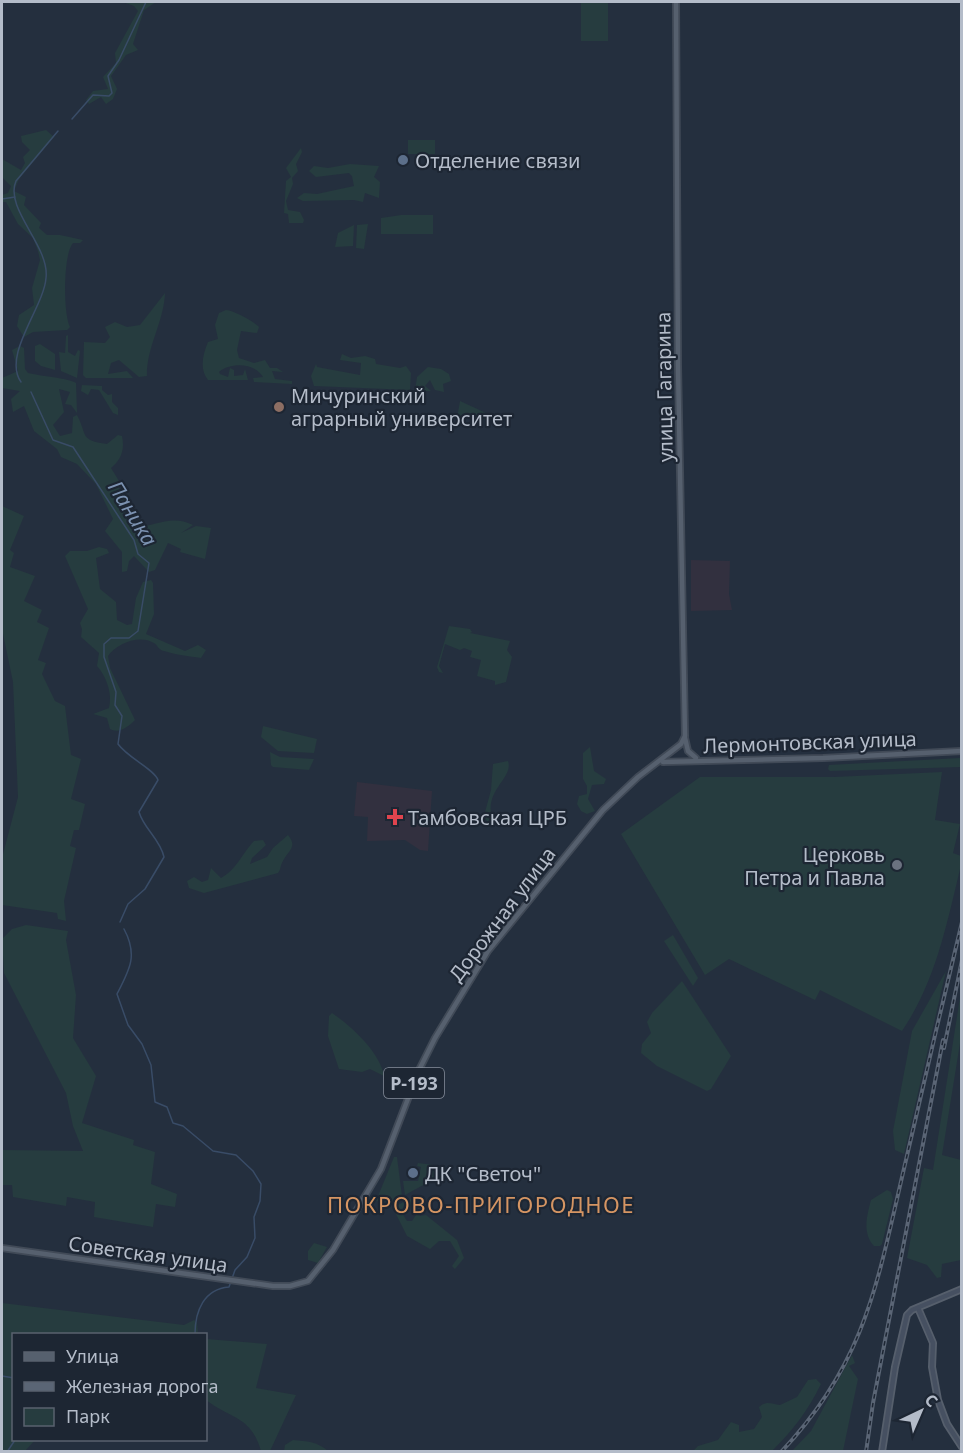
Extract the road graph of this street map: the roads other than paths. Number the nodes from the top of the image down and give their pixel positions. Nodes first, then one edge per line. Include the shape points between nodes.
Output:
1 (676, 2) edge
2 (685, 736) junction
3 (962, 751) edge
4 (698, 760) junction
5 (660, 762) junction
6 (2, 1248) edge
7 (290, 1286) joint
8 (962, 1289) edge
9 (918, 1308) junction
10 (962, 1447) edge
11 (882, 1452) edge

1 - 2 main road, улица Гагарина
2 - 4 main road via 688,751
2 - 5 main road via 676,750
3 - 4 main road, Лермонтовская улица
4 - 5 main road, Лермонтовская улица
5 - 7 main road, Дорожная улица / Р-193 via 603,810 486,953 428,1052 373,1184 321,1268 309,1281
6 - 7 main road, Советская улица / Р-193
8 - 9 street
9 - 10 street via 933,1343 932,1367 938,1400
9 - 11 street via 912,1310 904,1323

